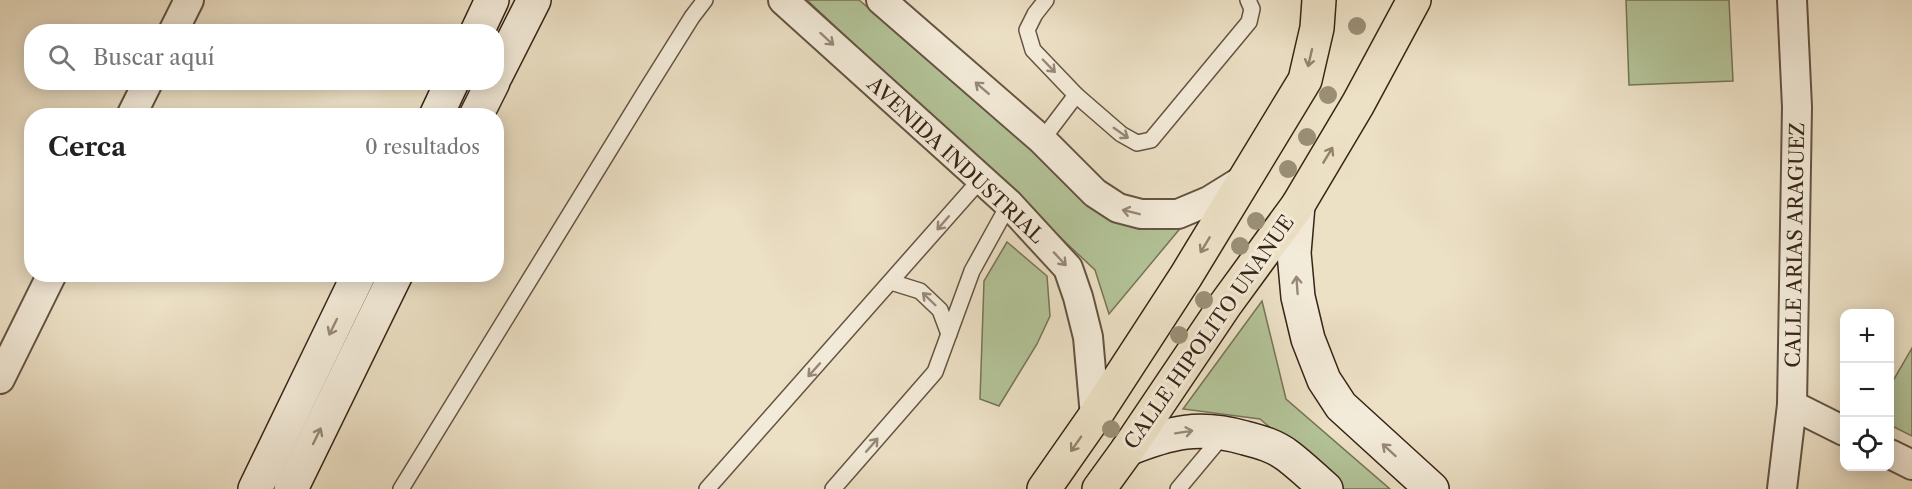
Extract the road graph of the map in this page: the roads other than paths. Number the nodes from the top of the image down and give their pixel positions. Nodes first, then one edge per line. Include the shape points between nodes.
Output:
1 (189, 0) edge
2 (492, 0) edge
3 (534, 0) edge
4 (705, 0) edge
5 (783, 0) edge
6 (880, 0) edge
7 (1046, 0) edge
8 (1248, 0) edge
9 (1319, 0) edge
10 (1414, 0) edge
11 (1792, 0) edge
12 (177, 24) edge
13 (481, 24) edge
14 (504, 59) edge
15 (144, 90) edge
16 (448, 90) edge
17 (489, 90) edge
18 (1076, 95) junction
19 (135, 108) edge
20 (440, 108) edge
21 (480, 108) edge
22 (1042, 140) junction
23 (981, 179) junction
24 (1243, 180) junction
25 (1009, 204) junction
26 (1298, 205) junction
27 (48, 282) edge
28 (374, 282) edge
29 (374, 282) edge
30 (891, 282) junction
31 (950, 334) junction
32 (0, 379) edge
33 (1792, 405) junction
34 (1095, 416) junction
35 (1840, 429) edge
36 (1225, 432) junction
37 (1128, 449) junction
38 (1894, 456) edge
39 (1912, 465) edge
40 (255, 489) edge
41 (291, 489) edge
42 (401, 489) edge
43 (707, 489) edge
44 (833, 489) edge
45 (1044, 489) edge
46 (1099, 489) edge
47 (1178, 489) edge
48 (1326, 489) edge
49 (1432, 489) edge
50 (1782, 489) edge

1 - 12 street
2 - 13 main road
3 - 14 main road
4 - 42 lane
5 -> 23 street, AVENIDA INDUSTRIAL
22 -> 6 street
7 -> 18 lane via 1027,30 1033,50
18 -> 8 lane via 1121,135 1137,143 1151,140 1249,22 1252,9
9 -> 24 highway via 1305,80
26 -> 10 highway, CALLE HIPOLITO UNANUE
11 - 33 street, CALLE ARIAS ARAGUEZ via 1797,107
15 - 19 street
16 - 20 main road
17 - 21 main road
18 - 22 lane
24 -> 22 street via 1178,214 1141,214 1118,208 1095,193
23 - 25 street, AVENIDA INDUSTRIAL
23 -> 30 lane
24 -> 34 highway
25 - 31 lane via 972,271
25 -> 34 street, AVENIDA INDUSTRIAL via 1068,268 1088,337
26 - 37 highway, CALLE HIPOLITO UNANUE
49 -> 26 main road via 1341,406 1324,380 1308,339 1298,297 1294,253
27 - 32 street
28 -> 40 main road
41 -> 29 main road
31 -> 30 lane via 940,310 920,291
30 -> 43 lane
44 -> 31 lane via 935,372
33 - 35 street
33 - 50 street, CALLE ARIAS ARAGUEZ
34 -> 45 highway
37 -> 36 main road via 1158,437 1193,431
36 - 47 lane
36 - 48 main road via 1268,444
37 - 46 highway, CALLE HIPOLITO UNANUE
38 - 39 street

